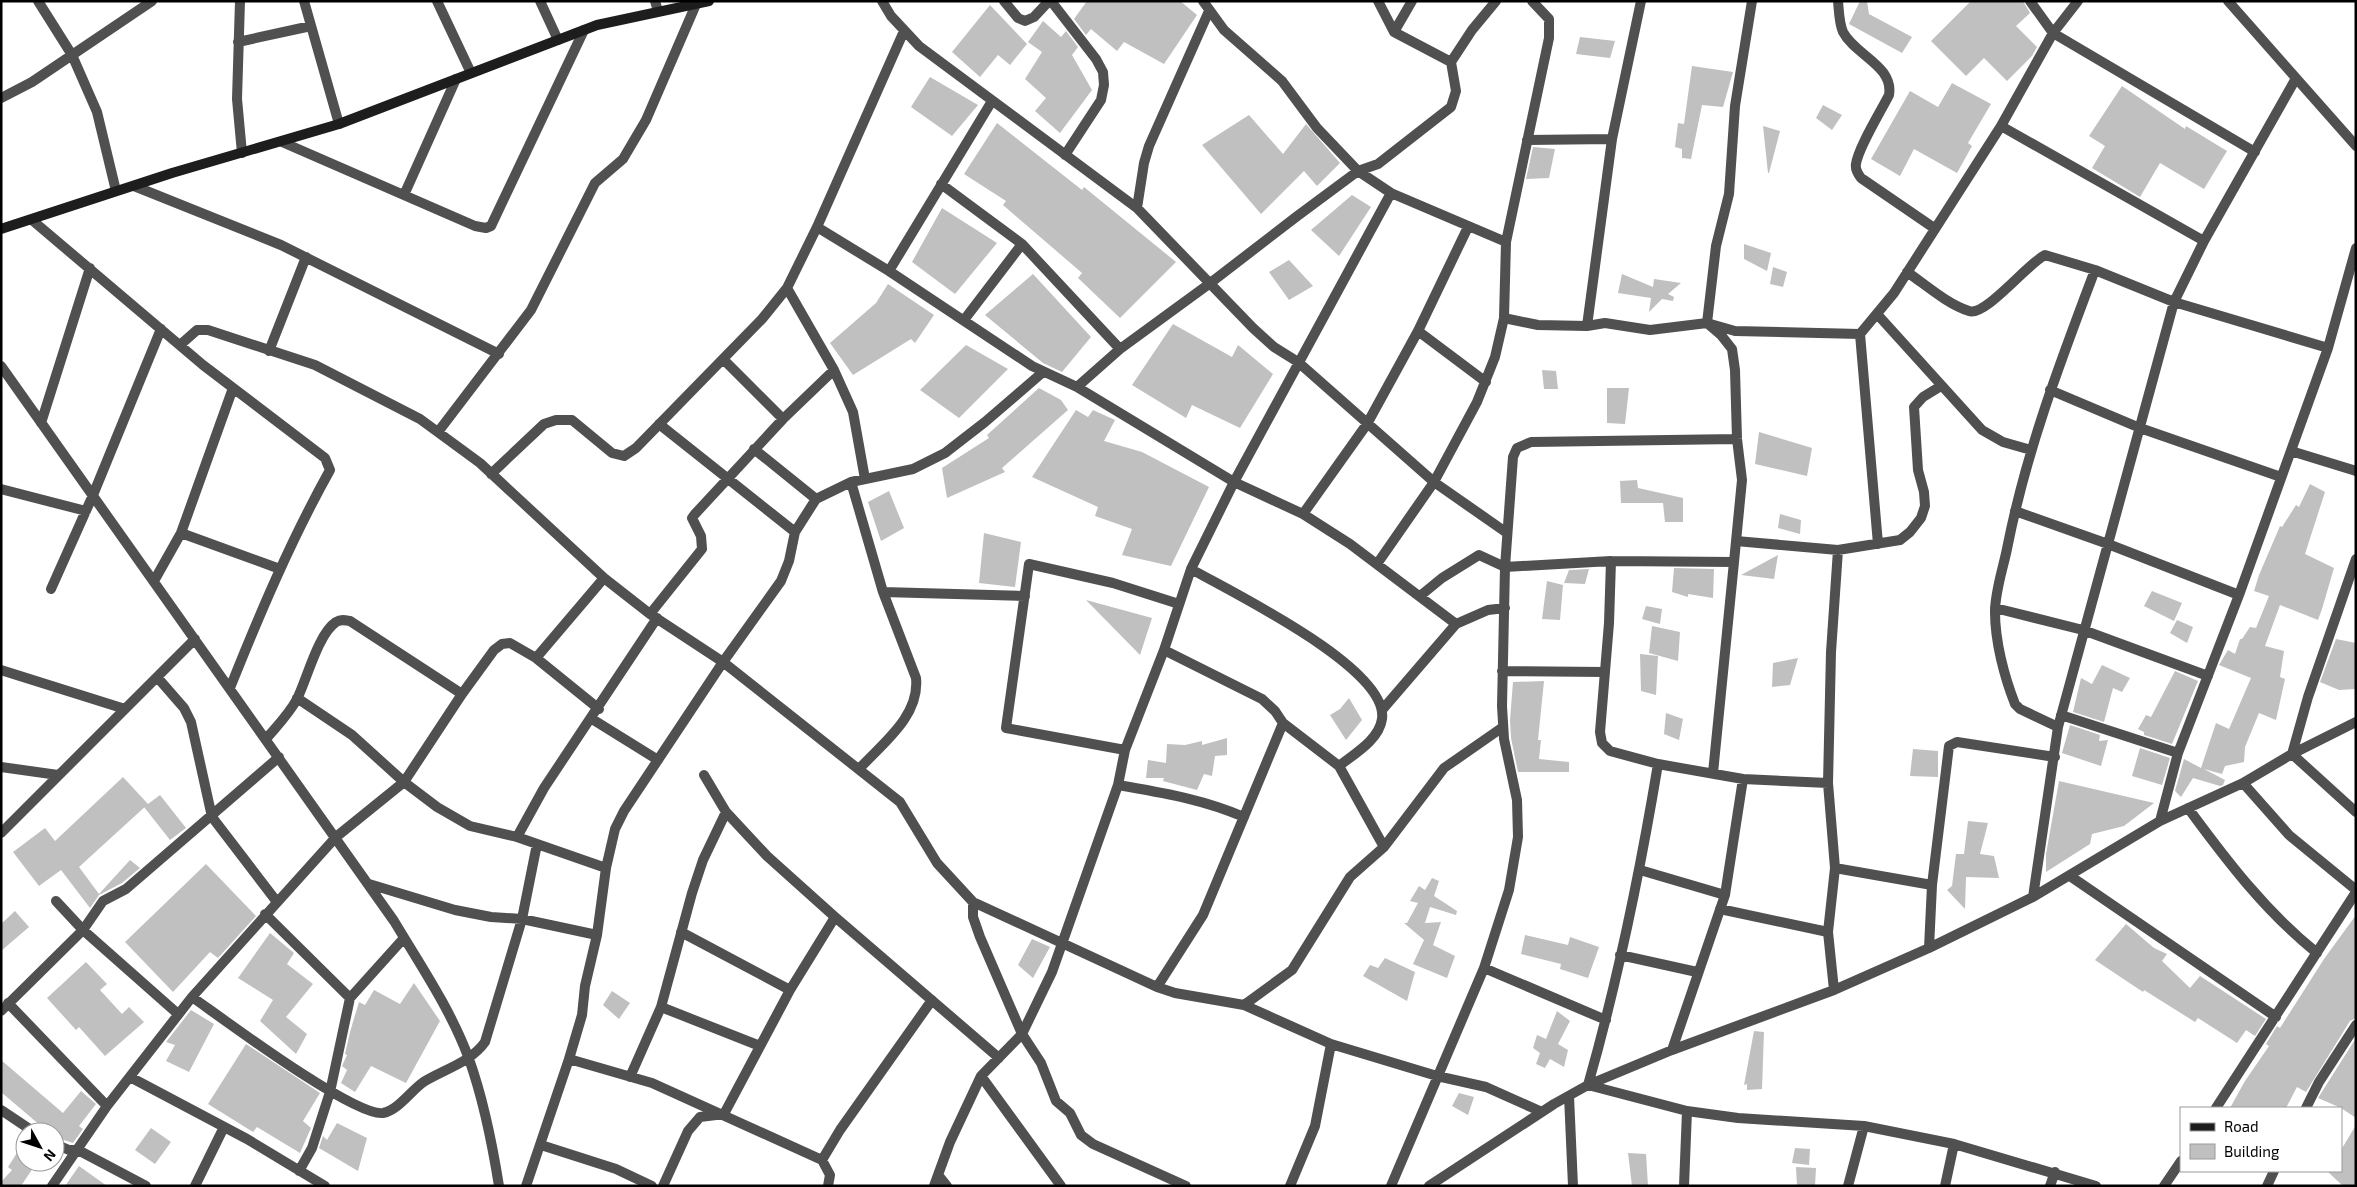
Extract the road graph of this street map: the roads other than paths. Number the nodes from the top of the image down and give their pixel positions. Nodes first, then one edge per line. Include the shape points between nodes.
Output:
1 (38, 1) edge
2 (152, 1) edge
3 (240, 1) edge
4 (304, 1) edge
5 (437, 1) edge
6 (540, 1) edge
7 (709, 1) edge
8 (882, 1) edge
9 (1004, 1) edge
10 (1050, 1) edge
11 (1203, 1) edge
12 (1378, 1) edge
13 (1412, 1) edge
14 (1496, 1) edge
15 (1532, 1) edge
16 (1641, 1) edge
17 (1752, 1) edge
18 (1838, 1) edge
19 (2030, 1) edge
20 (2078, 1) edge
21 (2228, 1) edge
22 (697, 2) edge
23 (656, 6) edge
24 (1209, 11) junction
25 (311, 26) junction
26 (584, 30) junction
27 (904, 31) junction
28 (1394, 32) junction
29 (2053, 33) junction
30 (558, 40) junction
31 (238, 42) junction
32 (72, 55) junction
33 (1451, 62) junction
34 (471, 73) junction
35 (456, 78) junction
36 (2296, 80) junction
37 (1, 98) edge
38 (992, 101) junction
39 (339, 124) junction
40 (2001, 126) junction
41 (1612, 139) junction
42 (1527, 140) junction
43 (282, 142) junction
44 (2356, 146) edge
45 (2255, 152) junction
46 (242, 153) junction
47 (1065, 155) junction
48 (1358, 171) junction
49 (941, 184) junction
50 (134, 186) junction
51 (116, 191) junction
52 (1391, 192) junction
53 (404, 195) junction
54 (1137, 208) junction
55 (32, 220) junction
56 (816, 227) junction
57 (1468, 227) junction
58 (1934, 228) junction
59 (1, 229) edge
60 (1506, 242) junction
61 (2204, 242) junction
62 (1022, 244) junction
63 (2356, 248) edge
64 (306, 257) junction
65 (90, 268) junction
66 (2095, 270) junction
67 (889, 271) junction
68 (1907, 272) junction
69 (1210, 284) junction
70 (787, 288) junction
71 (2174, 302) junction
72 (1877, 314) junction
73 (1504, 318) junction
74 (964, 320) junction
75 (1707, 323) junction
76 (1587, 326) junction
77 (162, 329) junction
78 (1418, 331) junction
79 (1860, 334) junction
80 (180, 345) junction
81 (2328, 348) junction
82 (1120, 349) junction
83 (269, 351) junction
84 (499, 354) junction
85 (723, 359) junction
86 (1298, 362) junction
87 (1, 366) edge
88 (834, 370) junction
89 (1043, 372) junction
90 (1486, 382) junction
91 (1941, 386) junction
92 (1078, 387) junction
93 (233, 388) junction
94 (2050, 390) junction
95 (783, 419) junction
96 (42, 423) junction
97 (659, 424) junction
98 (1367, 424) junction
99 (2140, 428) junction
100 (438, 432) junction
101 (1737, 439) junction
102 (754, 450) junction
103 (2031, 450) junction
104 (2291, 451) junction
105 (2356, 471) edge
106 (491, 474) junction
107 (2281, 477) junction
108 (727, 479) junction
109 (865, 479) junction
110 (851, 482) junction
111 (1234, 482) junction
112 (1434, 482) junction
113 (1, 489) edge
114 (93, 496) junction
115 (816, 499) junction
116 (86, 511) junction
117 (2015, 511) junction
118 (1303, 514) junction
119 (795, 532) junction
120 (181, 533) junction
121 (1507, 533) junction
122 (1736, 541) junction
123 (1878, 544) junction
124 (2108, 544) junction
125 (1838, 550) junction
126 (2356, 559) edge
127 (1610, 561) junction
128 (1734, 562) junction
129 (1377, 564) junction
130 (1506, 567) junction
131 (280, 569) junction
132 (1191, 569) junction
133 (604, 578) junction
134 (154, 581) junction
135 (51, 589) dead end
136 (883, 592) junction
137 (2239, 595) junction
138 (1025, 596) junction
139 (1420, 596) junction
140 (1179, 604) junction
141 (1505, 608) junction
142 (1995, 608) junction
143 (654, 616) junction
144 (1456, 624) junction
145 (2083, 630) junction
146 (195, 639) junction
147 (1164, 650) junction
148 (536, 658) junction
149 (723, 662) junction
150 (1, 670) edge
151 (1502, 671) junction
152 (1605, 672) junction
153 (2208, 676) junction
154 (157, 677) junction
155 (230, 688) junction
156 (462, 694) junction
157 (297, 698) junction
158 (125, 709) junction
159 (599, 709) junction
160 (1382, 710) junction
161 (2061, 715) junction
162 (592, 719) junction
163 (2356, 722) edge
164 (1283, 723) junction
165 (1503, 727) junction
166 (2058, 727) junction
167 (266, 739) junction
168 (1125, 750) junction
169 (2178, 753) junction
170 (2292, 754) junction
171 (279, 757) junction
172 (2054, 757) junction
173 (658, 760) junction
174 (1658, 764) junction
175 (1339, 766) junction
176 (1, 767) edge
177 (859, 769) junction
178 (1713, 773) junction
179 (58, 775) junction
180 (704, 775) dead end
181 (1743, 779) junction
182 (404, 782) junction
183 (2243, 783) junction
184 (1828, 784) junction
185 (1118, 785) junction
186 (2188, 808) junction
187 (726, 812) junction
188 (2356, 812) edge
189 (212, 817) junction
190 (1244, 817) junction
191 (2160, 821) junction
192 (1, 833) edge
193 (336, 837) junction
194 (516, 837) junction
195 (537, 844) junction
196 (1384, 847) junction
197 (606, 868) junction
198 (1835, 868) junction
199 (1640, 870) junction
200 (2070, 876) junction
201 (369, 884) junction
202 (1932, 885) junction
203 (2356, 891) edge
204 (1725, 895) junction
205 (2033, 897) junction
206 (56, 901) dead end
207 (277, 902) junction
208 (973, 902) junction
209 (1720, 909) junction
210 (265, 914) junction
211 (835, 917) junction
212 (522, 919) junction
213 (83, 930) junction
214 (681, 932) junction
215 (1828, 932) junction
216 (597, 935) junction
217 (404, 938) junction
218 (1062, 945) junction
219 (1930, 948) junction
220 (2317, 953) junction
221 (1620, 955) junction
222 (1484, 968) junction
223 (1697, 972) junction
224 (1157, 987) junction
225 (790, 990) junction
226 (1834, 990) junction
227 (192, 997) junction
228 (350, 998) junction
229 (932, 1000) junction
230 (1244, 1005) junction
231 (5, 1007) edge
232 (661, 1007) junction
233 (178, 1014) junction
234 (2276, 1017) junction
235 (1606, 1020) junction
236 (2356, 1025) edge
237 (1022, 1034) junction
238 (1331, 1044) junction
239 (760, 1046) junction
240 (1672, 1050) junction
241 (468, 1058) junction
242 (999, 1058) junction
243 (569, 1059) junction
244 (981, 1076) junction
245 (1437, 1076) junction
246 (130, 1077) junction
247 (630, 1077) junction
248 (1588, 1085) junction
249 (330, 1092) junction
250 (1568, 1096) junction
251 (107, 1106) junction
252 (2217, 1107) edge
253 (2306, 1107) edge
254 (1, 1110) edge
255 (1687, 1111) junction
256 (1542, 1112) junction
257 (724, 1114) junction
258 (19, 1122) edge
259 (1864, 1126) junction
260 (224, 1127) junction
261 (1954, 1144) junction
262 (541, 1145) junction
263 (65, 1148) edge
264 (78, 1150) junction
265 (822, 1160) junction
266 (2180, 1162) edge
267 (299, 1171) junction
268 (2055, 1172) junction
269 (2274, 1172) edge
270 (939, 1176) junction
271 (139, 1184) edge
272 (52, 1186) edge
273 (195, 1186) edge
274 (325, 1186) edge
275 (499, 1186) edge
276 (526, 1186) edge
277 (652, 1186) edge
278 (663, 1186) edge
279 (828, 1186) edge
280 (934, 1186) edge
281 (947, 1186) edge
282 (1061, 1186) edge
283 (1186, 1186) edge
284 (1290, 1186) edge
285 (1391, 1186) edge
286 (1430, 1186) edge
287 (1573, 1186) edge
288 (1684, 1186) edge
289 (1848, 1186) edge
290 (1944, 1186) edge
291 (2050, 1186) edge
292 (2096, 1186) edge
293 (2164, 1186) edge
294 (2267, 1186) edge

1 - 32 street
2 - 32 street
3 - 31 street
4 - 25 street
5 - 34 street
6 - 30 street
7 - 22 street
8 - 27 street
9 - 10 street via 1018,18 1030,21
10 - 47 street via 1103,72 1101,100
11 - 24 street
12 - 28 street
13 - 28 street
14 - 33 street
15 - 42 street via 1545,14 1550,25
16 - 41 street
17 - 75 street via 1735,106 1729,194 1716,246
18 - 58 street via 1842,30 1849,41 1887,76 1891,85 1860,152 1857,171 1861,178
19 - 29 street
20 - 29 street
21 - 36 street
22 - 23 street
22 - 84 street via 646,120 623,159 595,183 532,310
23 - 26 street
24 - 48 street via 1224,30 1282,81 1317,128
24 - 54 street via 1149,146
25 - 31 street
25 - 39 street
26 - 30 street
26 - 53 street via 491,226 475,226
27 - 38 street
27 - 56 street
28 - 33 street
29 - 40 street
29 - 45 street
30 - 34 street
31 - 46 street via 237,99
32 - 37 street
32 - 51 street via 97,112
33 - 48 street via 1456,91 1452,107 1378,164
34 - 35 street
35 - 39 street
35 - 53 street
36 - 44 street
36 - 45 street
38 - 47 street
38 - 49 street
39 - 43 street
40 - 58 street
40 - 61 street
41 - 42 street
41 - 76 street
42 - 60 street
43 - 46 street
43 - 53 street
45 - 61 street
46 - 50 street
47 - 54 street
48 - 52 street
48 - 69 street
49 - 62 street
49 - 67 street
50 - 51 street
50 - 64 street
51 - 55 street
52 - 57 street
52 - 86 street
54 - 69 street
55 - 59 street
55 - 65 street
56 - 67 street
56 - 70 street
57 - 60 street
57 - 78 street
58 - 68 street
60 - 73 street
61 - 71 street
62 - 74 street
62 - 82 street
63 - 81 street
64 - 83 street
64 - 84 street
65 - 77 street
65 - 96 street
66 - 68 street via 2045,255 2034,260 1992,302 1977,312 1971,312
66 - 71 street
66 - 94 street
67 - 74 street
68 - 72 street
69 - 82 street
69 - 86 street via 1274,347
70 - 85 street
70 - 88 street
71 - 81 street
71 - 99 street
72 - 79 street
72 - 91 street
73 - 76 street via 1538,325
73 - 90 street
74 - 89 street
75 - 76 street via 1650,330 1605,323
75 - 79 street via 1735,331
75 - 101 street via 1732,350
77 - 80 street
77 - 114 street
78 - 90 street
78 - 98 street
79 - 123 street
80 - 83 street via 197,330 208,330
80 - 93 street
81 - 104 street
82 - 92 street
83 - 100 street via 315,365 405,411
84 - 100 street
85 - 95 street
85 - 97 street
86 - 98 street
86 - 111 street
87 - 96 street
88 - 95 street
88 - 109 street via 853,412
89 - 92 street
89 - 109 street via 945,453 912,469
90 - 112 street
91 - 103 street via 1993,438
91 - 123 street via 1914,407 1918,470 1925,506 1921,518 1900,540
92 - 111 street
93 - 120 street
93 - 131 street via 330,465
94 - 99 street
94 - 103 street
95 - 102 street
96 - 114 street
97 - 106 street via 624,456 612,453 572,420 556,420 544,424
97 - 108 street
98 - 112 street
98 - 118 street
99 - 107 street
99 - 124 street
100 - 106 street
101 - 121 street via 1523,444 1513,457
101 - 122 street via 1742,480
102 - 108 street
102 - 115 street
103 - 117 street
104 - 105 street
104 - 107 street
106 - 133 street
107 - 137 street
108 - 119 street
108 - 143 street via 692,518 702,536 702,549
109 - 110 street
110 - 115 street
110 - 136 street
111 - 118 street
111 - 132 street
112 - 121 street
112 - 129 street
113 - 116 street
114 - 116 street
114 - 134 street
115 - 119 street
116 - 135 street
117 - 124 street
117 - 142 street
118 - 129 street
119 - 149 street via 781,581
120 - 131 street
120 - 134 street
121 - 130 street
122 - 125 street
122 - 128 street
123 - 125 street
124 - 137 street
124 - 145 street
125 - 184 street via 1831,652
126 - 170 street via 2308,697
127 - 128 street
127 - 130 street
127 - 152 street
128 - 178 street
129 - 139 street
130 - 139 street via 1479,555
130 - 141 street
131 - 155 street
132 - 140 street
132 - 160 street via 1340,657 1370,688
133 - 143 street
133 - 148 street
134 - 146 street
136 - 138 street
136 - 177 street via 916,678 917,690 903,722
137 - 153 street
138 - 140 street via 1029,564 1113,583
138 - 168 street via 1006,728
139 - 144 street
140 - 147 street
141 - 144 street via 1488,610
141 - 151 street
142 - 145 street
142 - 166 street via 1995,630 2015,704 2020,710
143 - 149 street
143 - 159 street
144 - 160 street
145 - 153 street
145 - 161 street
146 - 154 street
146 - 155 street
147 - 164 street via 1262,700
147 - 168 street
148 - 156 street via 510,643 502,644
148 - 159 street
149 - 173 street
149 - 177 street
150 - 158 street
151 - 152 street
151 - 165 street
152 - 174 street via 1602,743 1610,751
153 - 169 street
154 - 158 street
154 - 189 street via 184,708 191,722
155 - 167 street
156 - 157 street via 350,621 342,619 326,633
156 - 182 street
157 - 167 street
157 - 182 street via 352,735
158 - 179 street
159 - 162 street
160 - 175 street via 1382,722 1371,740
161 - 166 street
161 - 169 street
162 - 173 street
162 - 194 street via 544,788
163 - 170 street
164 - 175 street
164 - 190 street
165 - 196 street via 1444,768
165 - 222 street via 1517,800 1518,837 1509,890
166 - 172 street
167 - 171 street
168 - 185 street
169 - 191 street
170 - 183 street
170 - 188 street
171 - 189 street
171 - 193 street
172 - 202 street via 1957,742 1949,746
172 - 205 street
173 - 197 street via 615,829
174 - 178 street
174 - 199 street
175 - 196 street
176 - 179 street
177 - 208 street via 900,802 937,863
178 - 181 street
179 - 192 street
180 - 187 street
181 - 184 street
181 - 204 street
182 - 193 street
182 - 194 street via 470,826
183 - 186 street
183 - 203 street via 2289,835
184 - 198 street
185 - 190 street via 1186,797
185 - 218 street
186 - 191 street
186 - 220 street via 2257,897
187 - 211 street via 768,856
187 - 214 street via 703,860
189 - 207 street
189 - 213 street via 126,889 103,901
190 - 224 street via 1203,915
191 - 200 street
193 - 201 street
193 - 207 street
194 - 195 street
195 - 197 street
195 - 212 street
196 - 230 street via 1350,877 1292,970
197 - 216 street
198 - 202 street
198 - 215 street
199 - 204 street
199 - 221 street
200 - 205 street
200 - 234 street
201 - 212 street via 455,910
201 - 217 street
202 - 219 street
203 - 220 street
204 - 209 street
205 - 219 street
206 - 213 street
207 - 210 street
208 - 218 street
208 - 237 street via 973,917 980,937
209 - 215 street
209 - 223 street
210 - 227 street
210 - 228 street
211 - 225 street
211 - 229 street
212 - 216 street
212 - 241 street via 488,1036 479,1051
213 - 231 street
213 - 233 street
214 - 225 street
214 - 232 street
215 - 226 street
216 - 243 street via 582,1015
217 - 228 street
217 - 241 street via 443,1004
218 - 224 street
218 - 237 street
219 - 226 street
220 - 234 street
221 - 223 street
221 - 235 street
222 - 235 street
222 - 245 street
223 - 240 street
224 - 230 street
225 - 239 street
226 - 240 street
227 - 233 street
227 - 249 street
228 - 249 street
229 - 242 street
229 - 265 street
230 - 238 street
231 - 251 street
232 - 239 street
232 - 247 street
233 - 246 street
234 - 252 street
235 - 248 street
236 - 253 street
237 - 242 street
237 - 283 street via 1042,1063 1056,1101 1070,1113 1081,1136
238 - 245 street
238 - 284 street via 1315,1126
239 - 257 street
240 - 248 street
241 - 249 street via 425,1081 383,1113
241 - 275 street via 490,1128
242 - 244 street
243 - 247 street
243 - 262 street
244 - 270 street via 950,1142
244 - 282 street
245 - 256 street via 1486,1087
245 - 285 street
246 - 251 street
246 - 260 street
247 - 257 street
248 - 250 street
248 - 255 street
249 - 267 street via 312,1148
250 - 256 street
250 - 287 street
251 - 264 street
254 - 258 street
255 - 259 street via 1738,1118
255 - 288 street
256 - 286 street
257 - 265 street
257 - 278 street via 700,1117 688,1131
259 - 261 street
259 - 289 street
260 - 267 street
260 - 273 street
261 - 268 street
261 - 290 street
262 - 276 street
262 - 277 street via 616,1169
263 - 264 street
264 - 271 street
264 - 272 street
265 - 279 street via 830,1175
266 - 293 street
267 - 274 street
268 - 291 street
268 - 292 street
269 - 294 street
270 - 280 street
270 - 281 street

